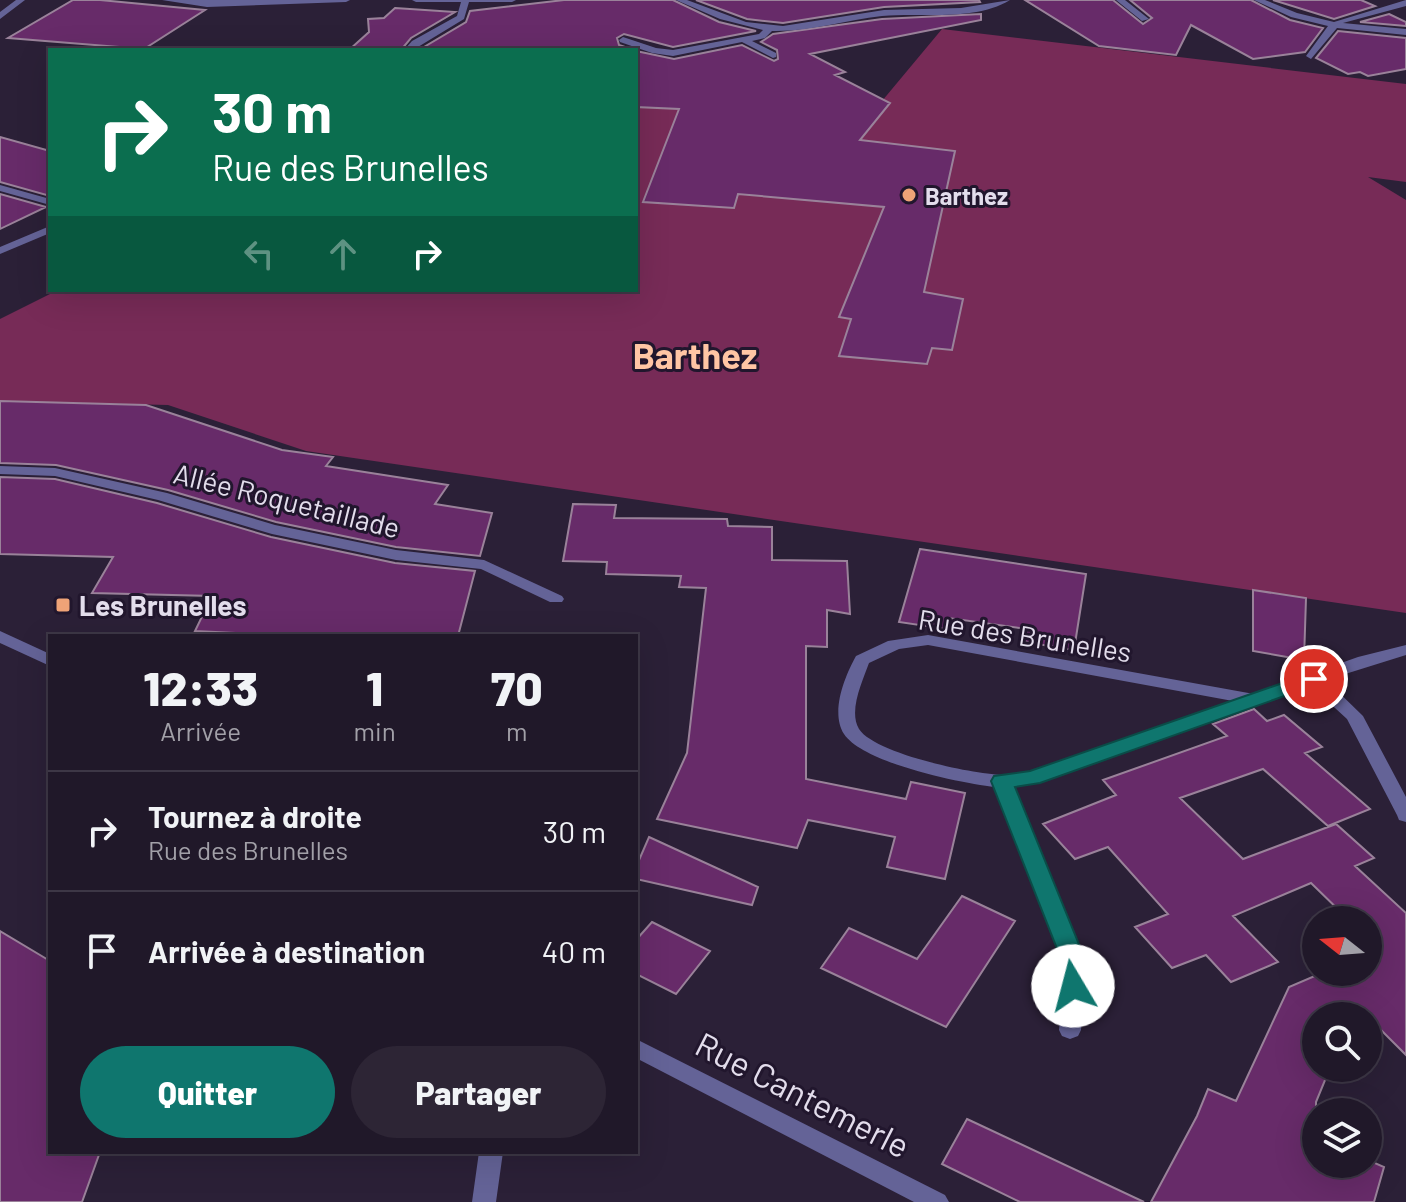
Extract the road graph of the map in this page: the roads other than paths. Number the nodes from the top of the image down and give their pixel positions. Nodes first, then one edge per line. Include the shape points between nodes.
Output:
1 (21, 0) edge
2 (166, 0) edge
3 (346, 0) edge
4 (416, 0) edge
5 (512, 0) edge
6 (680, 0) edge
7 (1006, 0) edge
8 (1120, 0) edge
9 (1258, 0) edge
10 (286, 2) edge
11 (465, 2) junction
12 (1406, 3) edge
13 (0, 16) edge
14 (1145, 19) dead end
15 (1332, 25) junction
16 (770, 28) junction
17 (1406, 32) edge
18 (623, 40) dead end
19 (744, 40) junction
20 (410, 48) edge
21 (773, 55) dead end
22 (1311, 56) dead end
23 (0, 188) edge
24 (48, 201) edge
25 (48, 230) edge
26 (0, 251) edge
27 (0, 470) edge
28 (556, 599) dead end
29 (0, 636) edge
30 (1406, 650) edge
31 (48, 660) edge
32 (1314, 679) junction
33 (1253, 699) junction
34 (1002, 781) junction
35 (1406, 815) edge
36 (1070, 1030) dead end
37 (638, 1049) edge
38 (491, 1154) edge
39 (484, 1202) edge
40 (937, 1202) edge

1 - 13 street
2 - 10 street
3 - 10 street
4 - 11 street
5 - 11 street
6 - 16 street
7 - 16 street via 978,9 881,13
8 - 14 street
9 - 15 street
11 - 20 street via 461,17
12 - 15 street via 1388,12 1339,18
15 - 17 street
15 - 22 street via 1322,32
16 - 19 street
18 - 19 street via 673,53
19 - 21 street
23 - 24 street
25 - 26 street
27 - 28 street, Allée Roquetaillade via 55,472 272,529 396,555 484,565
29 - 31 street
30 - 32 street, Rue des Brunelles
32 - 33 street, Rue des Brunelles
32 - 35 street via 1354,716
33 - 34 street, Rue des Brunelles via 1032,778
33 - 34 street, Rue des Brunelles via 928,640 886,645 862,660 846,715 861,745 884,756
34 - 36 street via 1075,964
37 - 40 street, Rue Cantemerle
38 - 39 street

